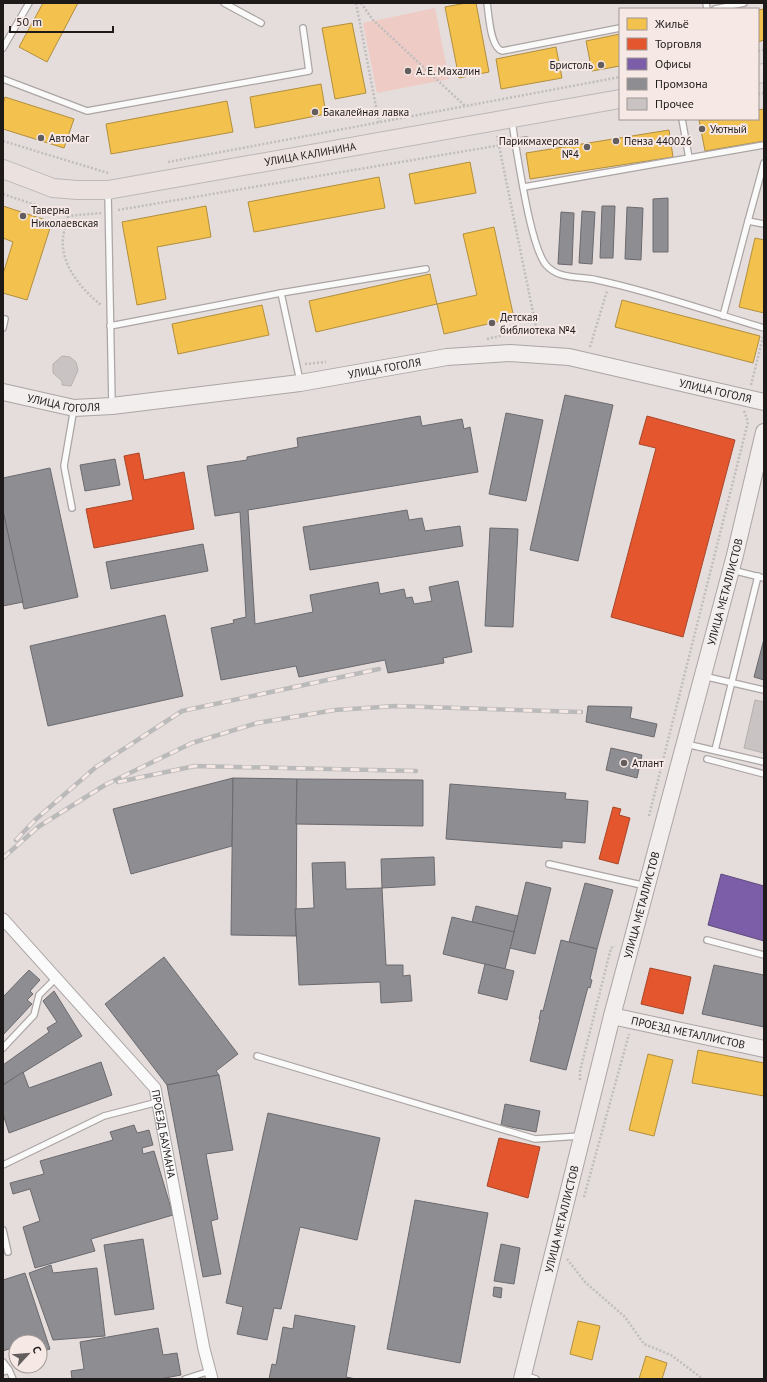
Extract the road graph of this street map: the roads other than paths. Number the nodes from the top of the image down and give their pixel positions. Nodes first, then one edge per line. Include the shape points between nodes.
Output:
1 (29, 3) edge
2 (224, 3) edge
3 (486, 3) edge
4 (744, 3) edge
5 (735, 6) edge
6 (721, 8) edge
7 (261, 23) dead end
8 (303, 28) dead end
9 (619, 28) edge
10 (3, 48) edge
11 (3, 79) edge
12 (619, 99) edge
13 (503, 120) junction
14 (682, 120) edge
15 (526, 140) dead end
16 (515, 142) junction
17 (764, 145) edge
18 (689, 158) junction
19 (764, 163) edge
20 (3, 168) edge
21 (524, 187) junction
22 (108, 190) junction
23 (748, 221) junction
24 (764, 224) edge
25 (426, 269) dead end
26 (281, 293) junction
27 (723, 316) junction
28 (3, 318) edge
29 (110, 326) junction
30 (3, 328) edge
31 (764, 328) edge
32 (300, 383) junction
33 (3, 392) edge
34 (764, 402) edge
35 (112, 406) junction
36 (74, 408) junction
37 (764, 432) edge
38 (72, 508) dead end
39 (731, 570) junction
40 (761, 577) edge
41 (703, 676) junction
42 (732, 683) junction
43 (764, 690) edge
44 (685, 743) junction
45 (714, 750) junction
46 (707, 759) dead end
47 (764, 762) edge
48 (764, 774) edge
49 (550, 864) dead end
50 (647, 886) junction
51 (3, 919) edge
52 (707, 940) dead end
53 (764, 956) edge
54 (56, 978) junction
55 (612, 1016) junction
56 (3, 1048) edge
57 (764, 1048) edge
58 (257, 1056) dead end
59 (158, 1102) junction
60 (582, 1136) junction
61 (3, 1165) edge
62 (3, 1230) edge
63 (8, 1252) dead end
64 (3, 1362) edge
65 (6, 1371) edge
66 (211, 1375) edge
67 (527, 1378) edge
68 (13, 1379) edge
69 (185, 1379) edge

1 - 10 lane
2 - 7 lane
3 - 9 lane via 494,43 498,50 502,51
4 - 5 lane
5 - 6 lane
8 - 11 lane via 308,71 87,111
12 - 13 main road, УЛИЦА КАЛИНИНА
13 - 16 lane
13 - 22 main road, УЛИЦА КАЛИНИНА
14 - 18 lane
15 - 16 lane
16 - 21 lane
17 - 18 lane
18 - 21 lane
19 - 23 lane
20 - 22 main road, УЛИЦА КАЛИНИНА via 53,188
21 - 27 lane via 537,247 546,265 559,275 609,283
22 - 29 lane
23 - 24 lane
23 - 27 lane
25 - 26 lane
26 - 29 lane
26 - 32 lane
27 - 31 lane
28 - 30 lane
29 - 35 lane
32 - 34 street, УЛИЦА ГОГОЛЯ via 447,357 510,353 569,357
32 - 35 street, УЛИЦА ГОГОЛЯ
33 - 36 street, УЛИЦА ГОГОЛЯ
35 - 36 street, УЛИЦА ГОГОЛЯ
36 - 38 lane via 64,466
37 - 39 street, УЛИЦА МЕТАЛЛИСТОВ
39 - 40 lane
39 - 41 street, УЛИЦА МЕТАЛЛИСТОВ
40 - 42 lane
41 - 42 lane
41 - 44 street, УЛИЦА МЕТАЛЛИСТОВ
42 - 43 lane
42 - 45 lane
44 - 45 lane
44 - 50 street, УЛИЦА МЕТАЛЛИСТОВ
45 - 47 lane
46 - 48 lane
49 - 50 lane
50 - 55 street, УЛИЦА МЕТАЛЛИСТОВ
51 - 54 street, ПРОЕЗД БАУМАНА
52 - 53 lane
54 - 56 lane via 39,995 34,1016
54 - 59 street, ПРОЕЗД БАУМАНА via 155,1088
55 - 57 street, ПРОЕЗД МЕТАЛЛИСТОВ
55 - 60 street, УЛИЦА МЕТАЛЛИСТОВ
58 - 60 lane via 535,1139
59 - 61 lane via 104,1116
59 - 66 street, ПРОЕЗД БАУМАНА via 202,1341
60 - 67 street, УЛИЦА МЕТАЛЛИСТОВ
62 - 63 lane
64 - 65 lane
65 - 68 lane
66 - 69 lane

